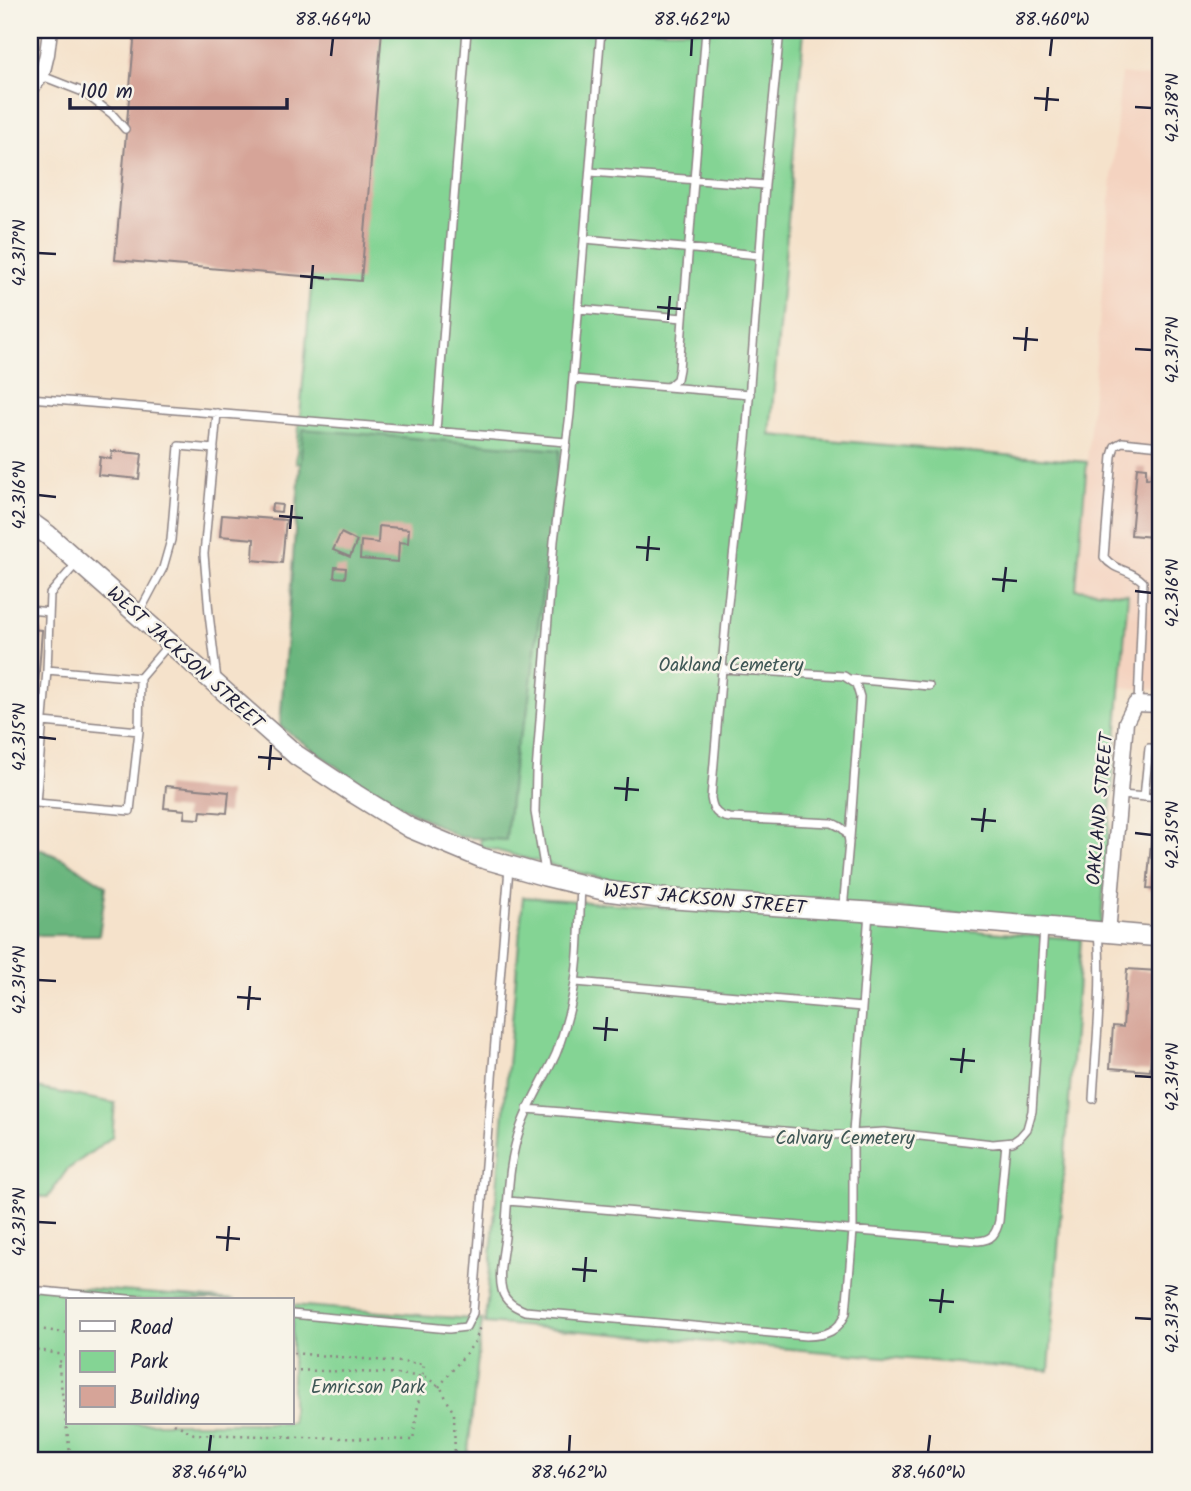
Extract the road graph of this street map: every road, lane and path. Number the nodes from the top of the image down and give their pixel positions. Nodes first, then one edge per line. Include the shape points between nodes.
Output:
1 (50, 30) edge
2 (467, 30) edge
3 (601, 30) edge
4 (706, 30) edge
5 (780, 30) edge
6 (41, 75) junction
7 (30, 90) edge
8 (125, 130) dead end
9 (590, 172) junction
10 (693, 179) junction
11 (765, 185) junction
12 (585, 239) junction
13 (688, 248) junction
14 (759, 255) junction
15 (579, 309) junction
16 (683, 318) junction
17 (572, 379) junction
18 (668, 387) junction
19 (750, 394) junction
20 (30, 398) edge
21 (217, 413) junction
22 (436, 431) junction
23 (566, 442) junction
24 (1161, 446) edge
25 (214, 449) junction
26 (30, 522) edge
27 (78, 562) junction
28 (30, 610) edge
29 (49, 612) junction
30 (138, 615) junction
31 (170, 643) junction
32 (722, 669) junction
33 (47, 670) junction
34 (140, 678) junction
35 (850, 679) junction
36 (218, 686) junction
37 (929, 686) dead end
38 (1150, 704) edge
39 (43, 722) junction
40 (139, 731) junction
41 (1161, 749) edge
42 (1120, 795) junction
43 (1144, 797) junction
44 (1161, 798) edge
45 (849, 842) junction
46 (509, 866) junction
47 (545, 876) junction
48 (582, 885) junction
49 (843, 910) junction
50 (869, 912) junction
51 (1044, 928) junction
52 (1103, 933) junction
53 (1161, 937) edge
54 (576, 982) junction
55 (862, 1007) junction
56 (1093, 1099) dead end
57 (527, 1109) junction
58 (853, 1133) junction
59 (1006, 1143) junction
60 (508, 1201) junction
61 (853, 1231) junction
62 (30, 1290) edge
63 (117, 1298) edge
64 (294, 1314) edge
65 (30, 1328) edge
66 (66, 1332) edge
67 (30, 1348) edge
68 (294, 1353) edge
69 (66, 1356) edge
70 (66, 1363) edge
71 (294, 1370) edge
72 (423, 1377) junction
73 (66, 1423) edge
74 (66, 1424) edge
75 (176, 1424) edge
76 (71, 1461) edge
77 (455, 1461) edge

1 - 6 street
2 - 22 lane
3 - 9 lane
4 - 10 lane
5 - 11 lane
6 - 7 street
6 - 8 lane via 83,92
9 - 10 lane
9 - 12 lane
10 - 11 lane
10 - 13 lane
11 - 14 lane
12 - 13 lane
12 - 15 lane
13 - 14 lane
13 - 16 lane
14 - 19 lane
15 - 16 lane
15 - 17 lane
16 - 18 lane via 678,376
17 - 18 lane
17 - 23 lane
18 - 19 lane
19 - 32 lane
20 - 21 lane
21 - 22 lane
21 - 25 lane
22 - 23 lane
23 - 47 lane via 535,793
24 - 38 lane via 1122,442 1115,446 1104,557 1143,582
25 - 30 lane via 179,446 171,540 163,568
25 - 36 lane via 204,554
26 - 27 street, WEST JACKSON STREET
27 - 29 lane via 50,594
27 - 30 street, WEST JACKSON STREET
28 - 29 lane
29 - 33 lane
30 - 31 street, WEST JACKSON STREET
31 - 34 lane
31 - 36 street, WEST JACKSON STREET
32 - 35 lane
32 - 45 lane via 711,798 716,813 730,818 832,823 845,830
33 - 34 lane
33 - 39 lane
34 - 40 lane
35 - 37 lane
35 - 45 lane via 860,697
36 - 46 street, WEST JACKSON STREET via 296,755 366,801 410,828
38 - 42 street, OAKLAND STREET via 1135,704 1126,722
39 - 40 lane
39 - 40 lane via 36,803 130,811
41 - 43 lane via 1149,748
42 - 43 lane
42 - 52 street, OAKLAND STREET
43 - 44 lane
45 - 49 lane
46 - 47 street, WEST JACKSON STREET
46 - 64 lane via 473,1313 466,1326 449,1329
47 - 48 street, WEST JACKSON STREET
48 - 49 street, WEST JACKSON STREET via 659,898
48 - 54 lane
49 - 50 street, WEST JACKSON STREET
50 - 51 street, WEST JACKSON STREET
50 - 55 lane
51 - 52 street, WEST JACKSON STREET
51 - 59 lane via 1032,1111 1027,1129
52 - 53 street, WEST JACKSON STREET
52 - 56 lane
54 - 55 lane
54 - 57 lane via 556,1053
55 - 58 lane
57 - 58 lane via 831,1135
57 - 60 lane via 514,1150
58 - 59 lane
58 - 61 lane
59 - 61 lane via 999,1221 986,1241
60 - 61 lane
60 - 61 lane via 501,1289 515,1308 806,1336 826,1334 842,1322
62 - 63 lane
65 - 66 path
67 - 69 path
68 - 72 path via 424,1364
70 - 73 path via 58,1361
71 - 72 path
72 - 75 path via 413,1440 194,1434
72 - 77 path via 441,1388 454,1414
74 - 76 path

